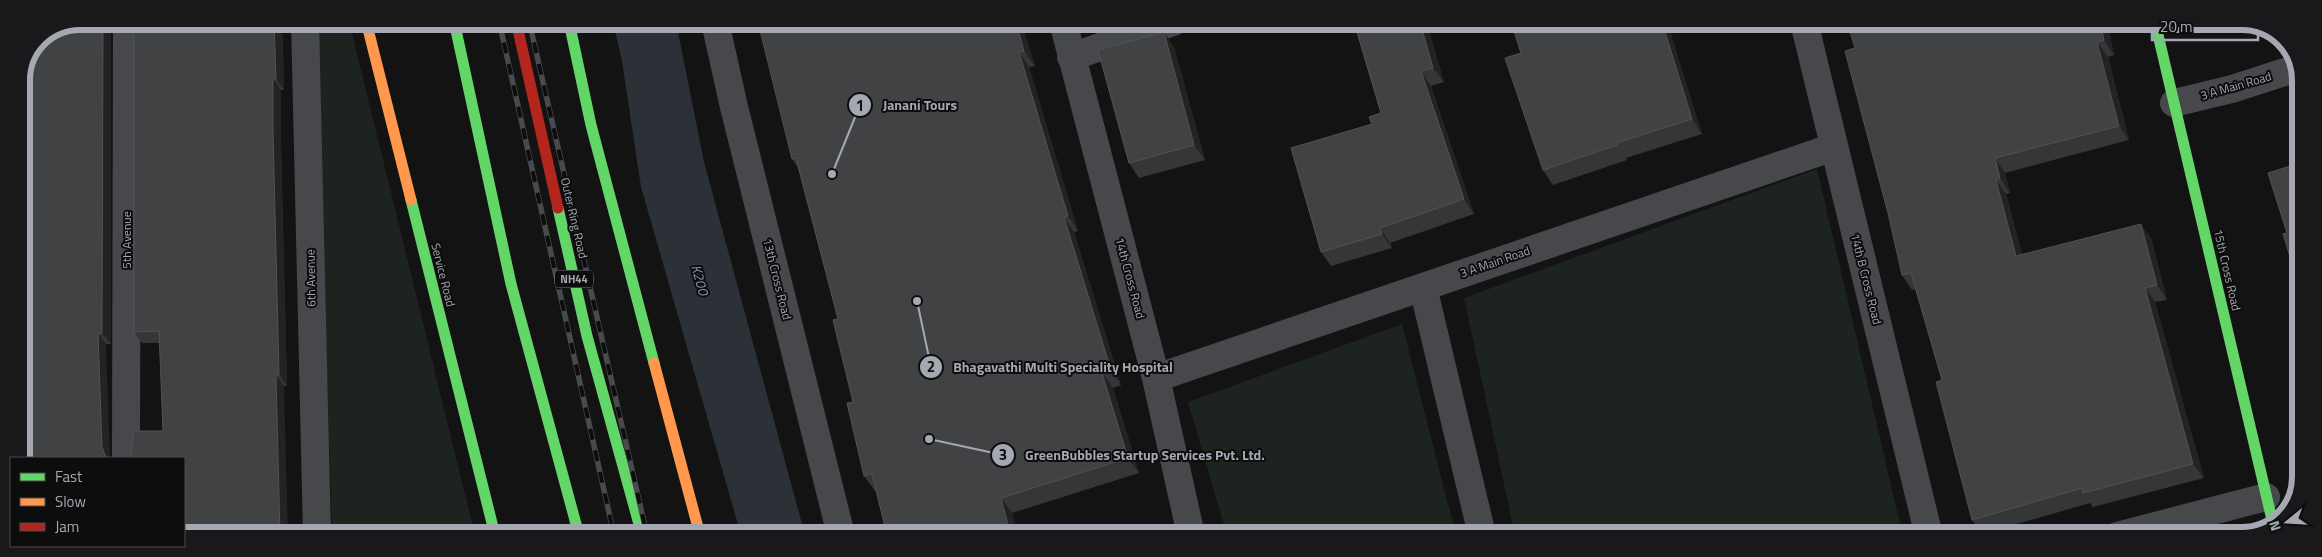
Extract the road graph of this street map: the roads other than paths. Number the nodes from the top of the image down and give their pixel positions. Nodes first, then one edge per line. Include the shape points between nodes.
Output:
1 (127, 30) edge
2 (305, 30) edge
3 (368, 30) edge
4 (456, 30) edge
5 (518, 30) edge
6 (571, 30) edge
7 (717, 30) edge
8 (1065, 30) edge
9 (1149, 30) edge
10 (1806, 30) edge
11 (2157, 30) edge
12 (1070, 57) junction
13 (2291, 70) edge
14 (2174, 103) junction
15 (1834, 147) junction
16 (1422, 287) junction
17 (1156, 378) junction
18 (126, 457) edge
19 (2266, 497) edge
20 (2262, 498) edge
21 (316, 527) edge
22 (493, 527) edge
23 (577, 527) edge
24 (640, 527) edge
25 (698, 527) edge
26 (839, 527) edge
27 (1189, 527) edge
28 (1480, 527) edge
29 (1927, 527) edge
30 (2151, 527) edge

1 - 18 street, 5th Avenue
2 - 21 street, 6th Avenue
3 - 22 main road, Service Road
4 - 23 main road via 511,284
5 - 24 main road, Outer Ring Road / NH44 via 587,336
6 - 25 main road via 592,125
7 - 26 street, 13th Cross Road
8 - 12 street, 14th Cross Road
9 - 12 street
10 - 15 street, 14th B Cross Road
11 - 14 main road, 15th Cross Road
12 - 17 street, 14th Cross Road
13 - 14 street, 3 A Main Road
14 - 19 main road, 15th Cross Road
15 - 16 street, 3 A Main Road
15 - 29 street, 14th B Cross Road
16 - 17 street, 3 A Main Road
16 - 28 street
17 - 27 street, 14th Cross Road
20 - 30 street

